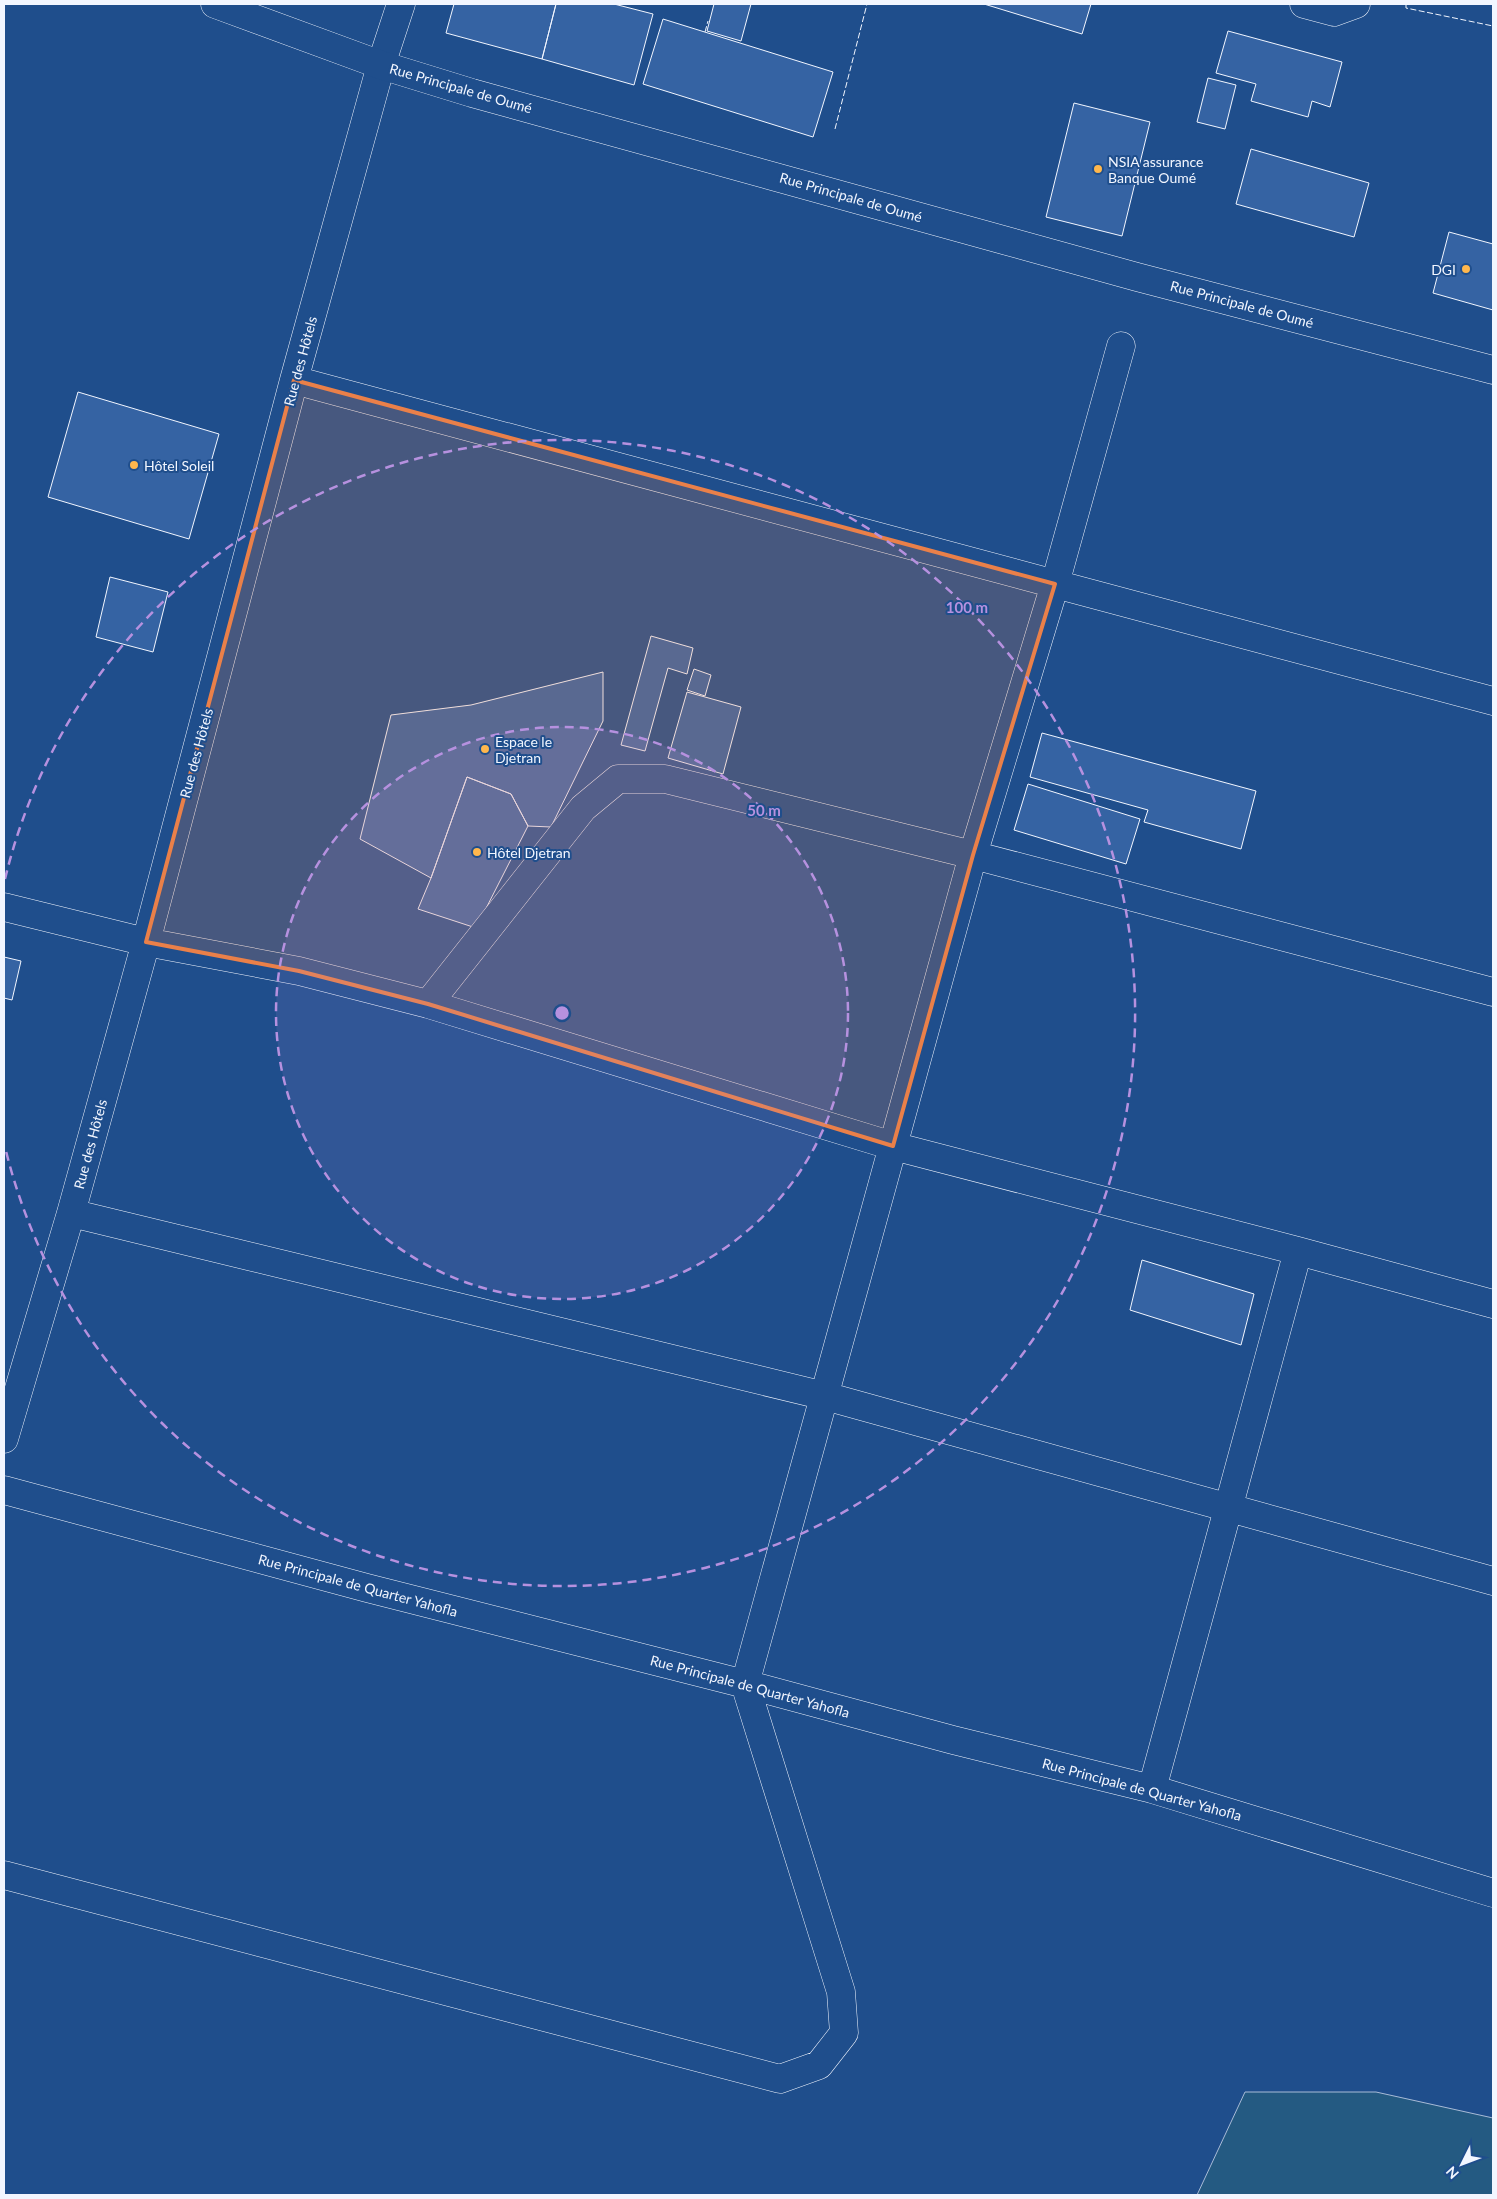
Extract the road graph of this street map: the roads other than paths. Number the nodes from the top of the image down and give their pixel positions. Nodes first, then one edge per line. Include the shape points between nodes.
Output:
1 (215, 4) edge
2 (400, 4) edge
3 (1304, 4) edge
4 (1356, 4) edge
5 (381, 65) junction
6 (1121, 346) dead end
7 (1493, 370) edge
8 (294, 380) junction
9 (1055, 584) junction
10 (1493, 701) edge
11 (973, 855) junction
12 (4, 907) edge
13 (146, 942) junction
14 (1493, 992) edge
15 (428, 1004) junction
16 (893, 1146) junction
17 (71, 1214) junction
18 (1298, 1251) junction
19 (1493, 1304) edge
20 (825, 1396) junction
21 (4, 1440) edge
22 (4, 1490) edge
23 (1229, 1507) junction
24 (1493, 1581) edge
25 (745, 1684) junction
26 (1152, 1789) junction
27 (4, 1876) edge
28 (1493, 1893) edge

1 - 5 street, Rue Principale de Oumé
2 - 5 street, Rue des Hôtels
3 - 4 street via 1334,12
5 - 7 street, Rue Principale de Oumé via 1137,277
5 - 8 street, Rue des Hôtels
6 - 9 street
8 - 9 street
8 - 13 street, Rue des Hôtels
9 - 10 street
9 - 11 street
11 - 14 street
11 - 15 street via 665,779 618,778 583,808
11 - 16 street
12 - 13 street
13 - 15 street via 299,971
13 - 17 street, Rue des Hôtels
15 - 16 street
16 - 18 street
16 - 20 street
17 - 20 street
17 - 21 street, Rue des Hôtels
18 - 19 street
18 - 23 street
20 - 23 street
20 - 25 street
22 - 25 street, Rue Principale de Quarter Yahofla via 367,1588
23 - 24 street
23 - 26 street
25 - 26 street, Rue Principale de Quarter Yahofla
25 - 27 street via 841,1992 844,2033 819,2066 780,2079
26 - 28 street, Rue Principale de Quarter Yahofla

